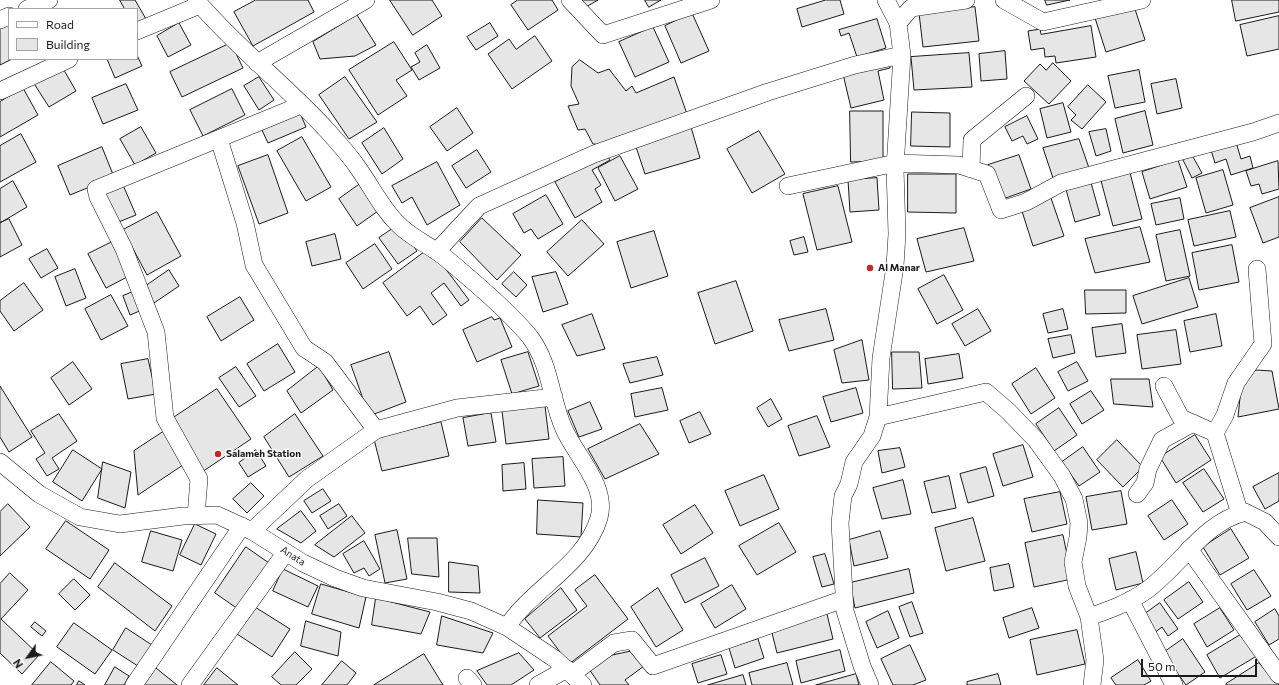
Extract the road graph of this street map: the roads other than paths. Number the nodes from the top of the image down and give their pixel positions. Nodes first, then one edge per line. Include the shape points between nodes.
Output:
1 (48, 0) edge
2 (366, 0) edge
3 (570, 0) edge
4 (711, 0) edge
5 (886, 0) edge
6 (966, 0) edge
7 (1004, 0) edge
8 (1142, 0) edge
9 (198, 2) edge
10 (29, 8) edge
11 (898, 23) junction
12 (138, 31) edge
13 (902, 55) junction
14 (63, 60) edge
15 (46, 63) edge
16 (257, 63) junction
17 (0, 91) edge
18 (1026, 96) dead end
19 (301, 105) junction
20 (1279, 123) edge
21 (219, 138) junction
22 (896, 163) junction
23 (971, 169) junction
24 (788, 186) dead end
25 (436, 251) junction
26 (1257, 269) dead end
27 (1164, 386) dead end
28 (554, 397) junction
29 (878, 417) junction
30 (1193, 423) junction
31 (376, 430) junction
32 (1214, 434) junction
33 (0, 462) edge
34 (1137, 494) dead end
35 (1240, 514) junction
36 (196, 516) junction
37 (247, 528) junction
38 (1279, 537) edge
39 (1189, 549) junction
40 (286, 552) junction
41 (844, 599) junction
42 (1130, 600) junction
43 (1088, 617) junction
44 (507, 627) junction
45 (1279, 675) edge
46 (574, 676) edge
47 (134, 685) edge
48 (190, 685) edge
49 (538, 685) edge
50 (870, 685) edge
51 (1092, 685) edge
52 (1174, 685) edge

1 - 10 street
2 - 16 street
3 - 4 street via 603,35
5 - 11 street
6 - 11 street via 911,8
7 - 8 street via 1043,22
9 - 12 street
9 - 16 street
11 - 13 street
13 - 22 street
13 - 25 street via 855,65 768,92 594,154 479,206
14 - 15 street
15 - 17 street
16 - 19 street
18 - 23 street via 972,140
19 - 21 street
19 - 25 street via 355,163 374,194 398,225
20 - 23 street via 1061,183 1026,202 1001,210 986,174
21 - 31 street via 245,224 254,265 304,348 325,362
21 - 36 street via 96,189 124,249 156,332 165,418 198,479
22 - 23 street via 959,165
22 - 24 street
22 - 29 street via 898,234 881,358
25 - 28 street via 486,293 528,335 544,361
26 - 32 street via 1263,344 1236,383 1225,415
27 - 30 street via 1181,418
28 - 31 street via 457,408
28 - 44 street via 564,429 587,466 596,488 601,502 599,517 587,543 563,570 516,613
29 - 41 street via 872,436 854,462 849,484 843,496 840,523
29 - 43 street via 986,392 1008,411 1036,440 1062,476 1074,498 1079,523 1073,562 1077,586
30 - 32 street
30 - 34 street via 1162,440 1148,469 1145,483
31 - 37 street via 307,479
32 - 35 street
33 - 36 street, Anata via 39,494 80,517 120,524
35 - 38 street via 1245,512 1265,522
35 - 39 street via 1231,516
36 - 37 street, Anata via 217,515
37 - 40 street, Anata
37 - 47 street
39 - 42 street via 1148,590
39 - 45 street
40 - 44 street, Anata via 335,578 363,588 471,611
40 - 48 street
41 - 46 street via 653,666 632,640 614,644
41 - 50 street via 845,611
42 - 43 street via 1123,605
42 - 52 street
43 - 51 street via 1095,660
44 - 46 street, Anata via 555,659
46 - 49 street

